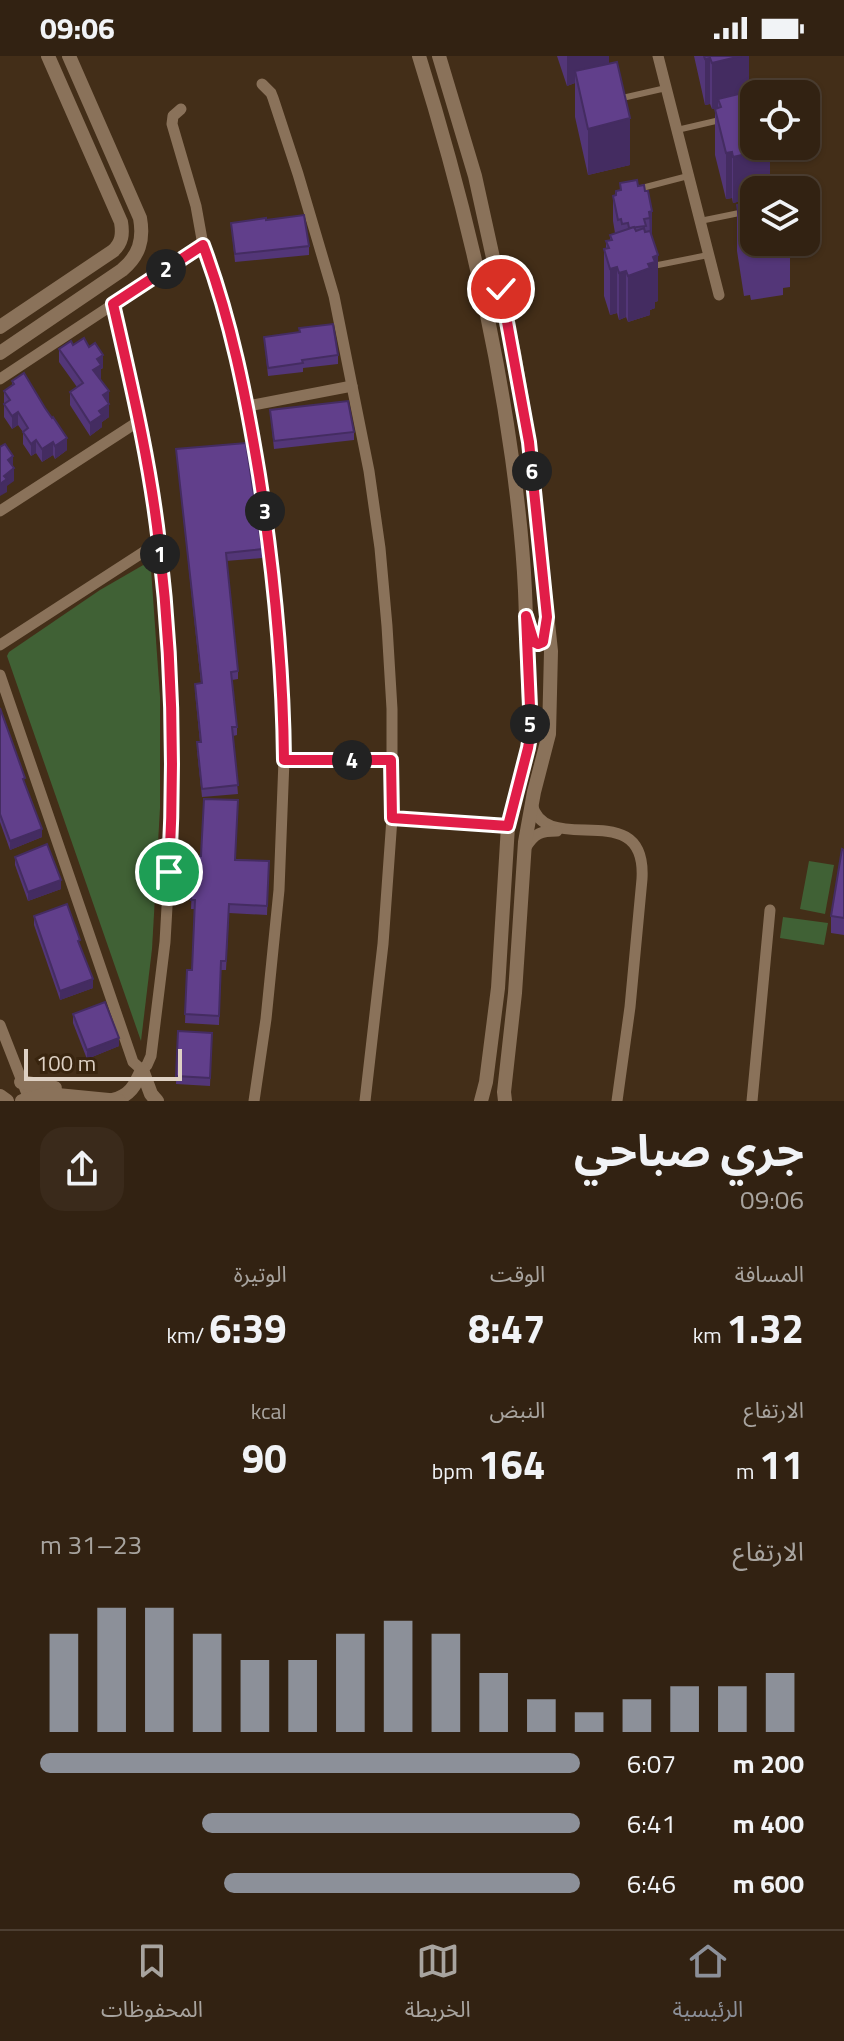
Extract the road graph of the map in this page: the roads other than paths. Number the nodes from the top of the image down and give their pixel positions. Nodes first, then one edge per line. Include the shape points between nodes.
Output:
1 (48, 56) edge
2 (69, 56) edge
3 (419, 56) edge
4 (439, 56) edge
5 (658, 56) edge
6 (262, 84) dead end
7 (666, 88) junction
8 (609, 101) edge
9 (181, 109) dead end
10 (723, 119) edge
11 (677, 130) junction
12 (688, 176) junction
13 (636, 190) edge
14 (740, 213) edge
15 (700, 221) junction
16 (203, 245) junction
17 (708, 255) junction
18 (647, 267) edge
19 (719, 295) dead end
20 (113, 304) junction
21 (0, 327) edge
22 (0, 353) edge
23 (0, 379) edge
24 (352, 386) junction
25 (248, 406) junction
26 (139, 421) junction
27 (0, 511) edge
28 (159, 542) junction
29 (526, 616) junction
30 (547, 617) junction
31 (0, 645) edge
32 (0, 675) edge
33 (551, 700) junction
34 (529, 702) junction
35 (284, 760) junction
36 (391, 760) junction
37 (532, 803) junction
38 (392, 818) junction
39 (508, 826) junction
40 (582, 830) junction
41 (525, 849) junction
42 (770, 910) dead end
43 (0, 1025) edge
44 (142, 1070) junction
45 (21, 1082) junction
46 (0, 1096) edge
47 (60, 1098) edge
48 (94, 1098) junction
49 (31, 1100) edge
50 (112, 1100) edge
51 (7, 1101) edge
52 (119, 1101) edge
53 (157, 1101) edge
54 (254, 1101) edge
55 (365, 1101) edge
56 (481, 1101) edge
57 (505, 1101) edge
58 (617, 1101) edge
59 (752, 1101) edge

1 - 21 street via 122,232 113,251
2 - 22 street via 140,218 142,237 132,262
3 - 29 street via 456,182 493,341 512,460
4 - 30 street via 475,176 514,353
5 - 7 street
6 - 24 street via 271,93 298,174 334,296
7 - 8 lane
7 - 11 street
9 - 16 street via 172,124
10 - 11 lane
11 - 12 street
12 - 13 lane
12 - 15 street
14 - 15 lane
15 - 17 street
16 - 20 street
16 - 25 street
17 - 18 lane
17 - 19 street
20 - 23 street
20 - 26 street
24 - 25 street
24 - 36 street via 380,548
25 - 35 street via 275,586
26 - 27 street
26 - 28 street
28 - 31 street
28 - 44 street via 171,687 173,801 165,942 151,1056
29 - 30 street via 538,644 543,642
29 - 34 street
30 - 33 street
32 - 44 street via 133,1062
33 - 34 street via 545,662 539,658 533,664
33 - 37 street via 549,734
34 - 39 street via 528,748
35 - 36 street
35 - 54 street via 279,890
36 - 38 street
37 - 40 street via 544,823
37 - 41 street
38 - 39 street
38 - 55 street
39 - 56 street via 498,988
40 - 41 street via 541,831
40 - 58 street via 630,839 643,866
41 - 57 street
42 - 59 street
43 - 45 street
44 - 50 street via 128,1094
44 - 53 street
45 - 48 street
45 - 49 street
46 - 51 street
47 - 48 street
47 - 49 street via 47,1094
48 - 50 street
50 - 52 street

